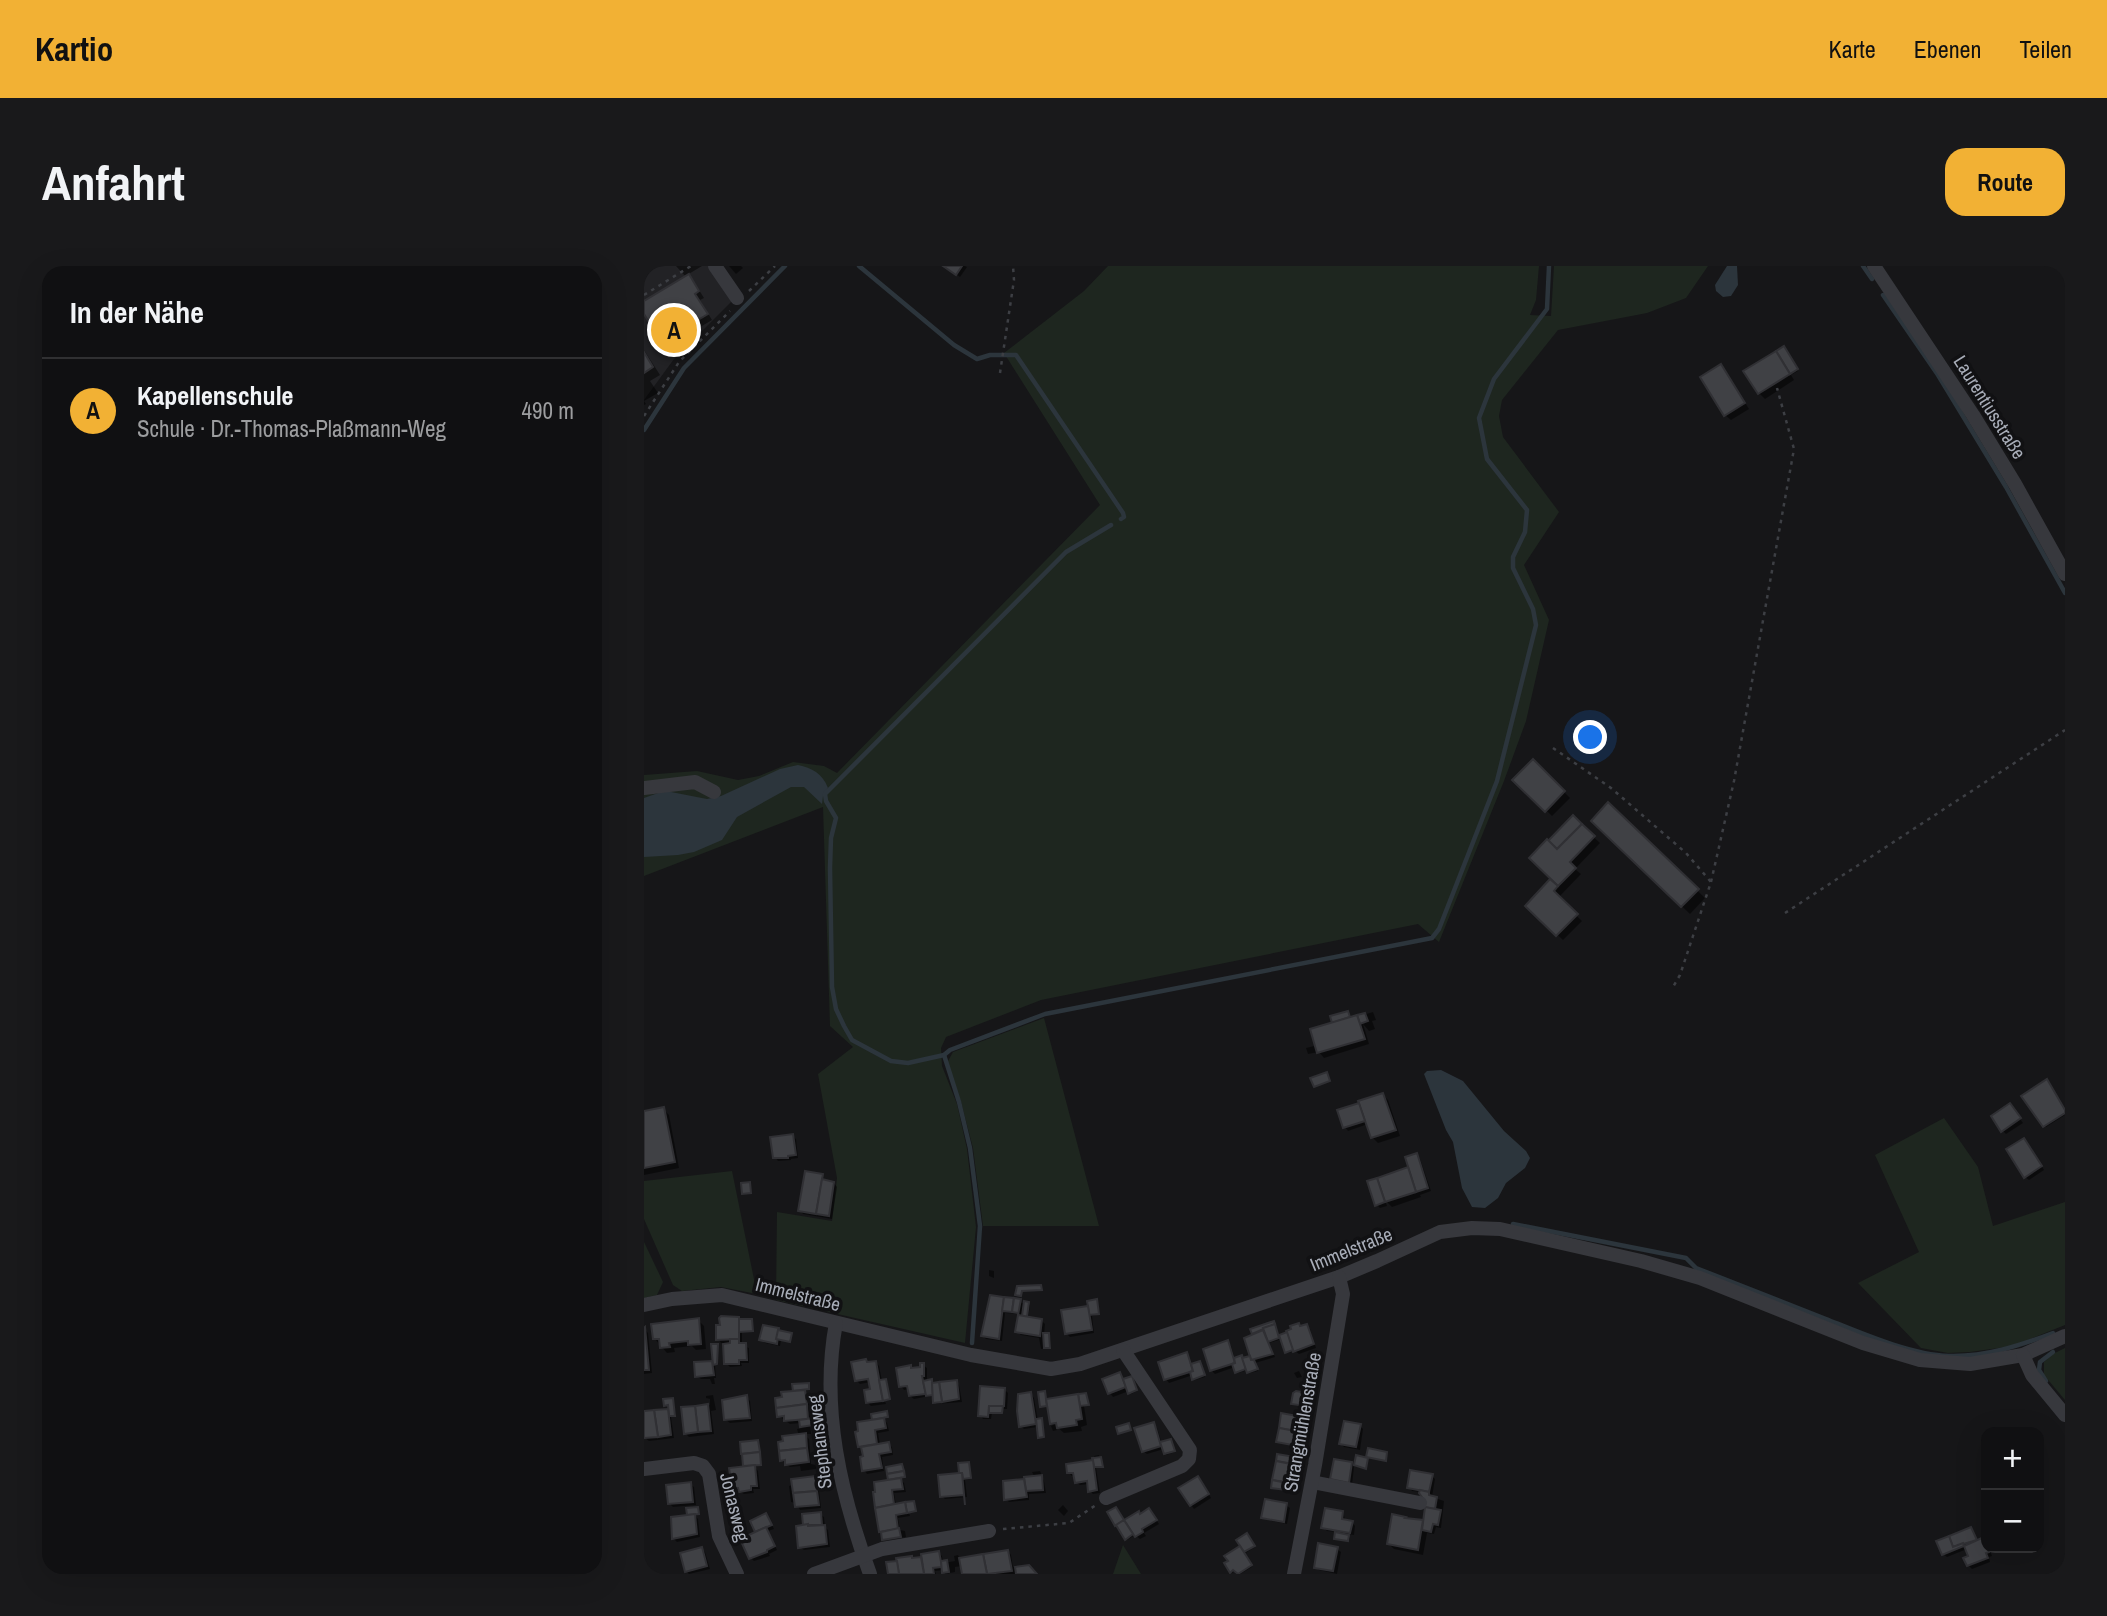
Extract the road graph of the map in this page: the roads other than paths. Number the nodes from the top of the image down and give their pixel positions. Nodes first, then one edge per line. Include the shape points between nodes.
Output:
1 (715, 266) edge
2 (1874, 266) edge
3 (739, 300) road end
4 (2065, 574) edge
5 (644, 788) edge
6 (714, 792) dead end
7 (1339, 1277) junction
8 (644, 1305) edge
9 (836, 1323) junction
10 (2065, 1336) edge
11 (1123, 1350) junction
12 (2023, 1355) junction
13 (2065, 1415) edge
14 (644, 1469) edge
15 (1312, 1482) junction
16 (1106, 1498) road end
17 (1420, 1503) dead end
18 (989, 1531) road end
19 (863, 1555) junction
20 (737, 1574) edge
21 (814, 1574) edge
22 (870, 1574) edge
23 (1294, 1574) edge

1 - 3 street
2 - 4 street, Laurentiusstraße via 1973,415
5 - 6 street via 695,782
7 - 11 street, Immelstraße
7 - 12 street, Immelstraße via 1440,1232 1500,1230 1700,1278 1863,1343 1920,1360 1970,1364
7 - 15 street, Strangmühlenstraße via 1343,1294
8 - 9 street, Immelstraße via 722,1295
9 - 11 street, Immelstraße via 1051,1369
9 - 19 street, Stephansweg via 832,1380 835,1446
10 - 12 street, Immelstraße
11 - 16 street via 1190,1450 1189,1459
12 - 13 street via 2032,1375
14 - 20 street, Jonasweg via 704,1466 719,1536
15 - 17 street
15 - 23 street, Strangmühlenstraße
18 - 19 street
19 - 21 street
19 - 22 street, Stephansweg

